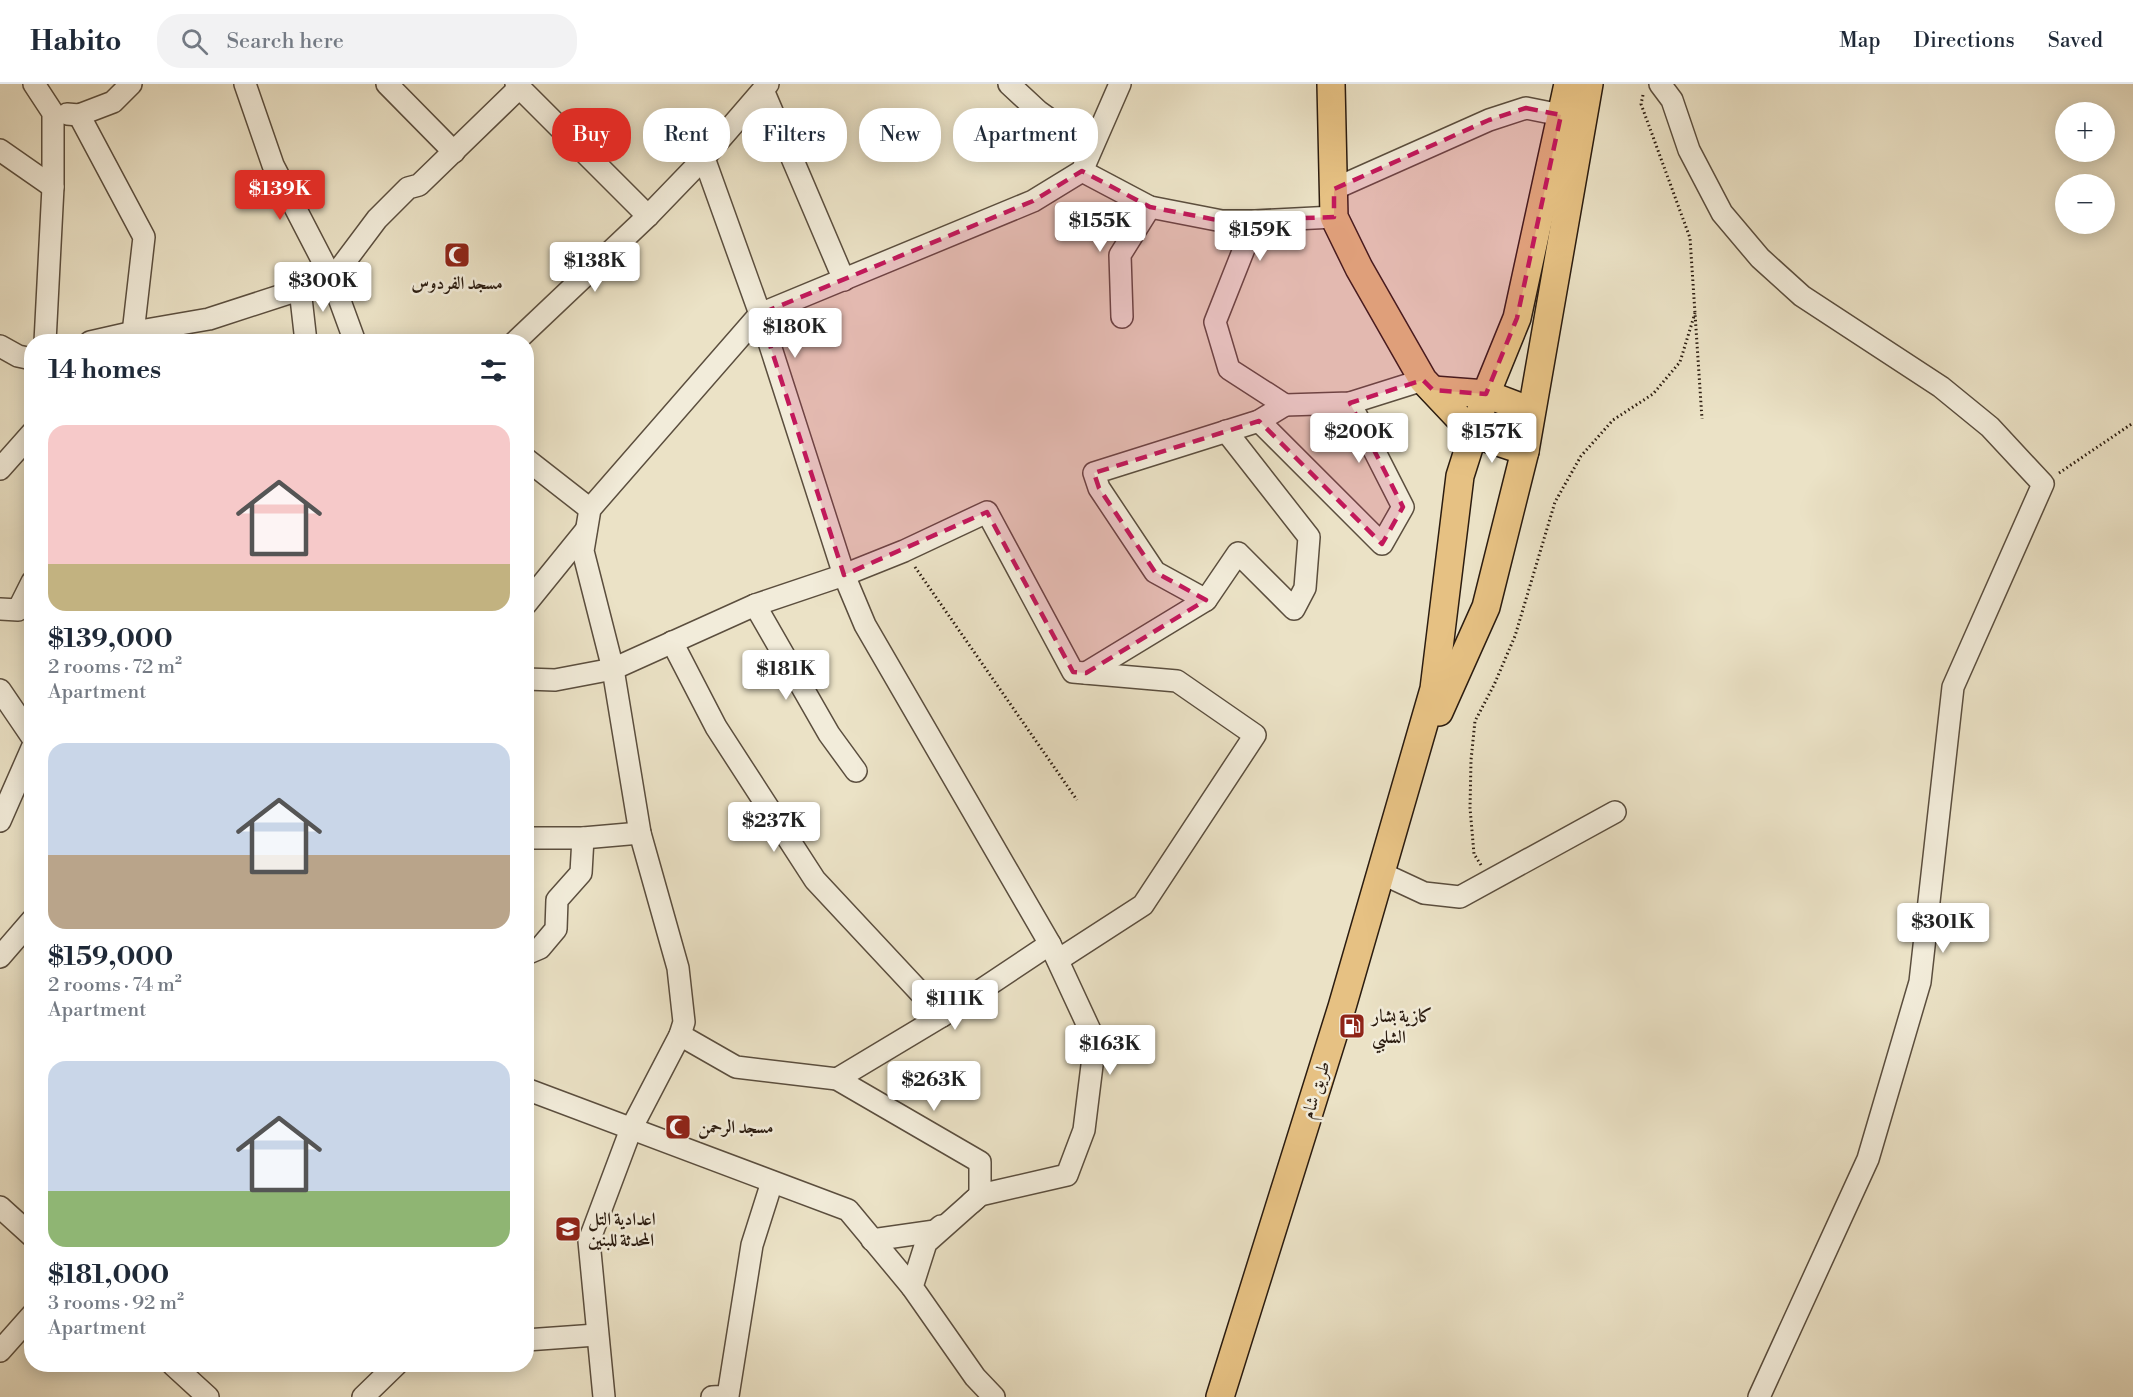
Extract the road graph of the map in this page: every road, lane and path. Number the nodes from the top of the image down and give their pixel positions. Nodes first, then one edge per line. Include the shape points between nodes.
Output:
1 (34, 84) edge
2 (131, 84) edge
3 (245, 84) edge
4 (387, 84) edge
5 (1010, 84) edge
6 (1120, 84) edge
7 (1331, 84) edge
8 (1568, 84) edge
9 (1589, 84) edge
10 (518, 86) edge
11 (765, 87) edge
12 (1651, 89) edge
13 (1035, 108) edge
14 (53, 113) junction
15 (79, 115) junction
16 (1561, 115) junction
17 (730, 128) edge
18 (1098, 133) edge
19 (0, 150) edge
20 (454, 152) junction
21 (700, 162) edge
22 (705, 162) edge
23 (1086, 162) edge
24 (1082, 171) junction
25 (54, 187) junction
26 (1334, 189) junction
27 (1150, 207) junction
28 (648, 216) junction
29 (1334, 217) junction
30 (1255, 221) junction
31 (332, 279) junction
32 (844, 280) junction
33 (300, 288) junction
34 (1695, 313) junction
35 (760, 314) junction
36 (1122, 317) dead end
37 (45, 334) edge
38 (133, 334) edge
39 (146, 334) edge
40 (305, 334) edge
41 (352, 334) edge
42 (523, 334) edge
43 (0, 346) edge
44 (24, 357) edge
45 (1428, 385) junction
46 (1486, 393) junction
47 (1350, 403) junction
48 (1285, 405) junction
49 (1531, 411) junction
50 (1702, 419) dead end
51 (1259, 421) junction
52 (2133, 423) edge
53 (1226, 431) junction
54 (1474, 434) junction
55 (24, 442) edge
56 (1525, 451) junction
57 (534, 467) edge
58 (0, 469) edge
59 (2043, 484) junction
60 (588, 519) junction
61 (904, 551) junction
62 (844, 575) junction
63 (534, 593) edge
64 (24, 598) edge
65 (1206, 600) junction
66 (754, 605) junction
67 (0, 609) edge
68 (672, 642) junction
69 (613, 669) junction
70 (1086, 673) junction
71 (534, 679) edge
72 (0, 690) edge
73 (24, 725) edge
74 (24, 766) edge
75 (856, 771) dead end
76 (1408, 781) junction
77 (1077, 800) dead end
78 (1615, 812) dead end
79 (0, 821) edge
80 (640, 833) junction
81 (534, 838) edge
82 (582, 838) junction
83 (1381, 873) junction
84 (1491, 881) junction
85 (24, 929) edge
86 (534, 951) edge
87 (1054, 952) junction
88 (0, 957) edge
89 (942, 1016) junction
90 (680, 1035) junction
91 (837, 1079) junction
92 (534, 1092) edge
93 (631, 1129) junction
94 (772, 1182) junction
95 (980, 1195) junction
96 (0, 1207) edge
97 (24, 1229) edge
98 (873, 1240) junction
99 (912, 1287) junction
100 (24, 1324) edge
101 (596, 1335) junction
102 (534, 1339) edge
103 (0, 1351) edge
104 (181, 1372) edge
105 (389, 1372) edge
106 (208, 1397) edge
107 (363, 1397) edge
108 (604, 1397) edge
109 (712, 1397) edge
110 (994, 1397) edge
111 (1220, 1397) edge
112 (1759, 1397) edge

1 - 14 street
2 - 15 street via 113,102
3 - 31 street via 273,165
4 - 20 street
5 - 13 street
6 - 18 street
7 - 26 main road
8 - 16 main road
9 - 49 main road
10 - 20 street
10 - 28 street
11 - 17 street
11 - 32 street
12 - 34 path via 1641,104 1690,238
12 - 59 street via 1672,100 1689,150 1722,213 1760,258 1802,296 1941,387 1990,427
14 - 15 street
14 - 25 street
15 - 38 street via 144,237
16 - 26 street via 1526,108 1489,120
16 - 46 main road via 1517,318
19 - 25 street
20 - 31 street via 377,219
21 - 28 street
22 - 35 street
23 - 24 street
24 - 27 street
24 - 32 street via 1033,201
25 - 37 street
26 - 29 main road
27 - 30 street via 1222,221
27 - 36 street via 1120,255
28 - 42 street
29 - 30 street
29 - 45 main road via 1359,268
30 - 48 street via 1215,322 1229,369
31 - 33 street
31 - 41 street
32 - 35 street
33 - 39 street via 208,319
33 - 40 street
34 - 50 path
34 - 84 path via 1680,362 1653,394 1613,420 1581,456 1555,502 1515,636 1475,721 1470,808 1474,854
35 - 60 street
35 - 62 street
43 - 44 street
45 - 46 main road
45 - 47 street
45 - 54 main road
46 - 49 main road
46 - 54 main road
47 - 48 street
47 - 51 street via 1403,507 1382,544
48 - 51 street
49 - 56 main road
51 - 53 street
52 - 59 path
53 - 65 street via 1094,473 1099,488 1155,572
53 - 65 street via 1309,537 1305,588 1294,609 1238,553
54 - 56 main road
54 - 76 main road via 1460,476 1434,689
55 - 58 street
56 - 76 main road via 1486,607
57 - 60 street
59 - 112 street via 1953,687 1920,982 1868,1159
60 - 63 street
60 - 69 street via 583,551
61 - 62 street
61 - 70 street via 987,512 1073,672
61 - 77 path
62 - 66 street
62 - 87 street via 865,625
64 - 67 street via 18,610
65 - 70 street
66 - 68 street
66 - 75 street via 829,734
68 - 69 street
68 - 89 street via 716,727 815,880
69 - 71 street via 555,680
69 - 80 street
70 - 87 street via 1177,681 1255,735 1143,905
72 - 73 street
74 - 79 street
76 - 83 main road, طريق شام
78 - 84 street
80 - 82 street
80 - 90 street via 678,968 684,1022
81 - 82 street
82 - 86 street via 581,873 557,900 555,929
83 - 84 street via 1424,893 1460,897
83 - 111 main road, طريق شام
85 - 88 street
87 - 89 street
87 - 95 street via 1095,1041 1084,1130 1068,1175
89 - 91 street
90 - 91 street via 736,1067
90 - 93 street
91 - 95 street via 980,1162
92 - 93 street
93 - 94 street
93 - 101 street via 589,1241
94 - 98 street via 848,1210
94 - 109 street via 752,1245 728,1396
95 - 98 street via 935,1231
95 - 99 street via 926,1243
96 - 97 street
98 - 99 street
99 - 110 street via 975,1377
100 - 103 street
101 - 102 street
101 - 108 street
104 - 106 street
105 - 107 street

